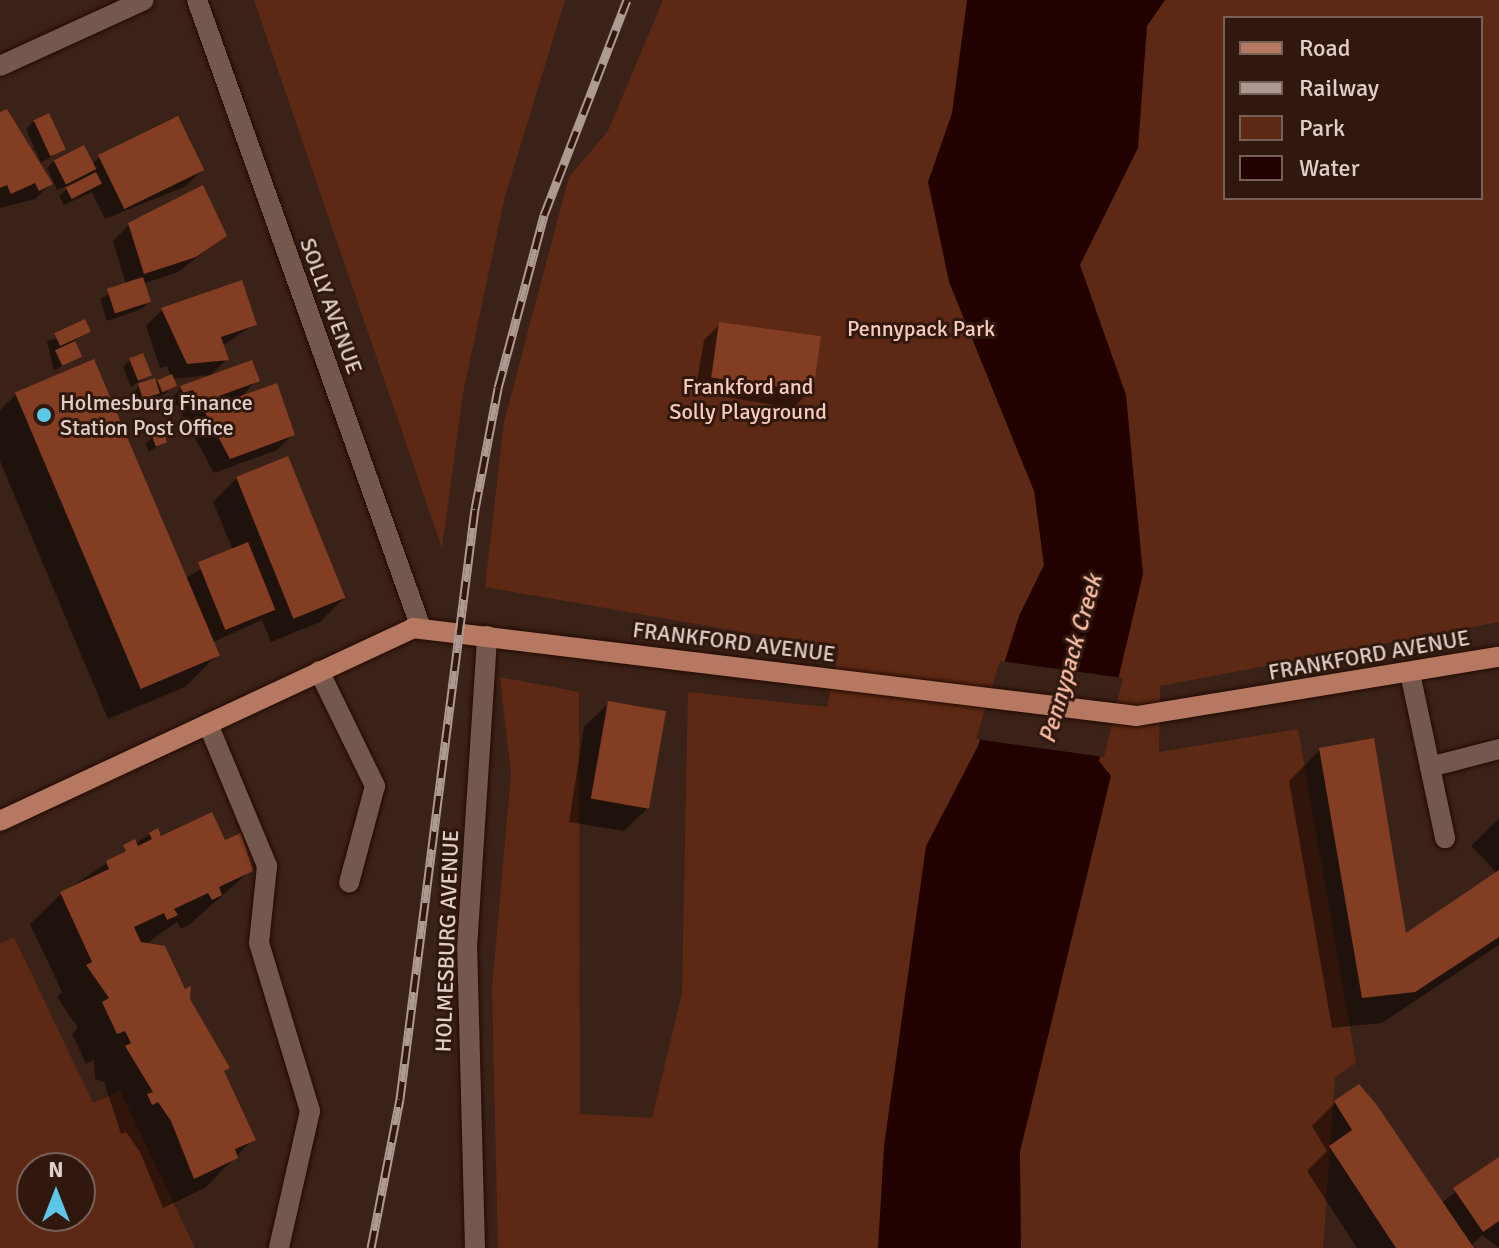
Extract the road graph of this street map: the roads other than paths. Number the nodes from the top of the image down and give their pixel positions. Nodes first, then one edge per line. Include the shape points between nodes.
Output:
1 (144, 0) edge
2 (197, 0) edge
3 (0, 66) edge
4 (421, 628) junction
5 (487, 636) junction
6 (1499, 657) edge
7 (319, 671) junction
8 (1410, 673) junction
9 (208, 724) junction
10 (1499, 749) edge
11 (1430, 767) junction
12 (0, 821) edge
13 (1445, 838) dead end
14 (349, 883) dead end
15 (279, 1248) edge
16 (475, 1248) edge

1 - 3 street
2 - 4 street, SOLLY AVENUE
4 - 5 main road, FRANKFORD AVENUE
4 - 7 main road, FRANKFORD AVENUE
5 - 8 main road, FRANKFORD AVENUE via 1120,715
5 - 16 street, HOLMESBURG AVENUE via 467,948
6 - 8 main road, FRANKFORD AVENUE
7 - 9 main road, FRANKFORD AVENUE
7 - 14 street via 375,786
8 - 11 street
9 - 12 main road, FRANKFORD AVENUE
9 - 15 street via 267,866 259,943 310,1111
10 - 11 street
11 - 13 street

